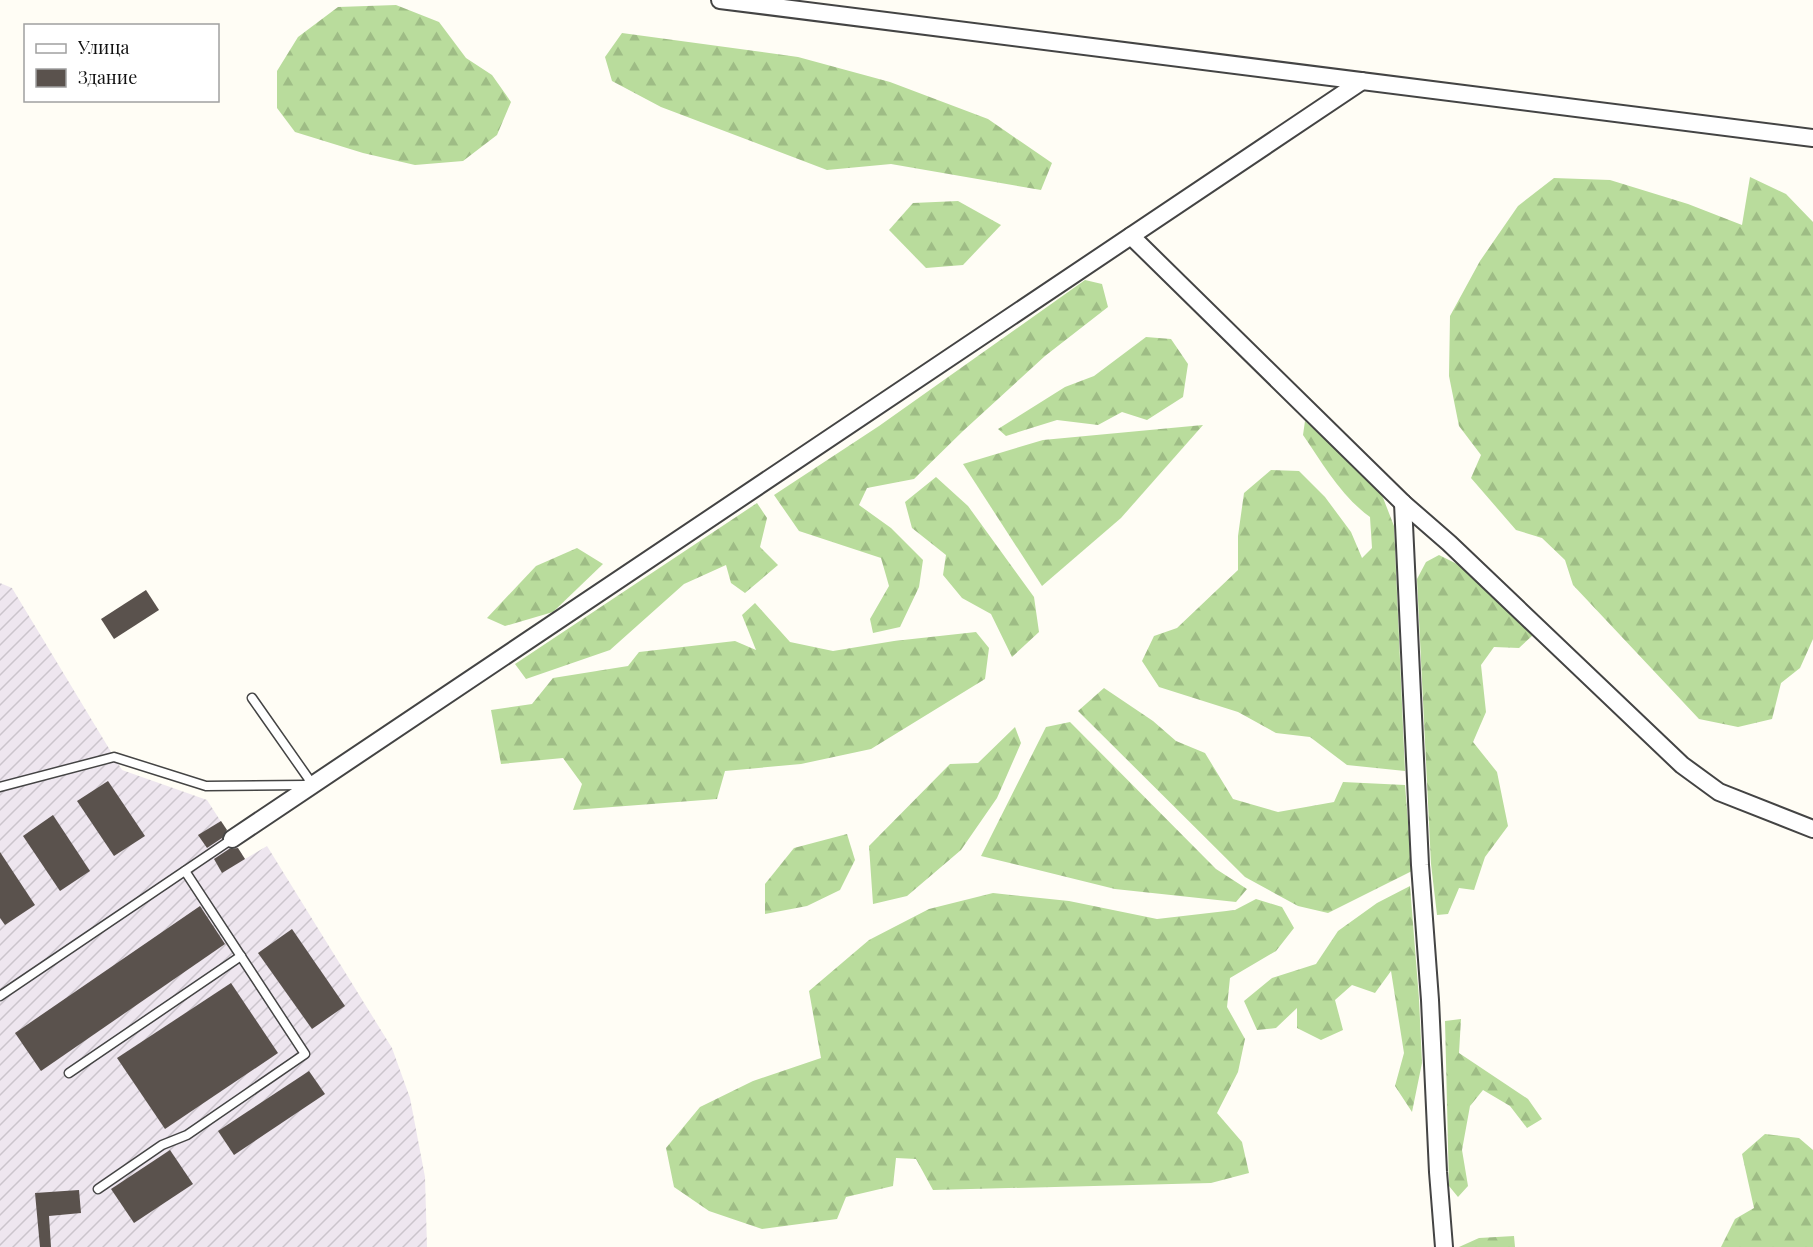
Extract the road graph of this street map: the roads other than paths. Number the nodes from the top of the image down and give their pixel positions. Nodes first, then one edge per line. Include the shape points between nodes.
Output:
1 (720, 0) edge
2 (1362, 81) junction
3 (1813, 138) edge
4 (1131, 236) junction
5 (1403, 503) junction
6 (252, 698) dead end
7 (313, 785) junction
8 (0, 787) edge
9 (1813, 829) edge
10 (232, 839) joint
11 (185, 871) junction
12 (241, 956) junction
13 (0, 996) edge
14 (69, 1073) dead end
15 (98, 1188) dead end
16 (1444, 1247) edge

1 - 2 street
2 - 3 street
2 - 4 street
4 - 5 street
4 - 7 street
5 - 9 street via 1682,765 1719,792
5 - 16 street
6 - 7 lane
7 - 8 lane via 206,786 114,756
7 - 10 street
10 - 11 lane
11 - 12 lane
11 - 13 lane
12 - 14 lane
12 - 15 lane via 305,1054 187,1135 162,1145

